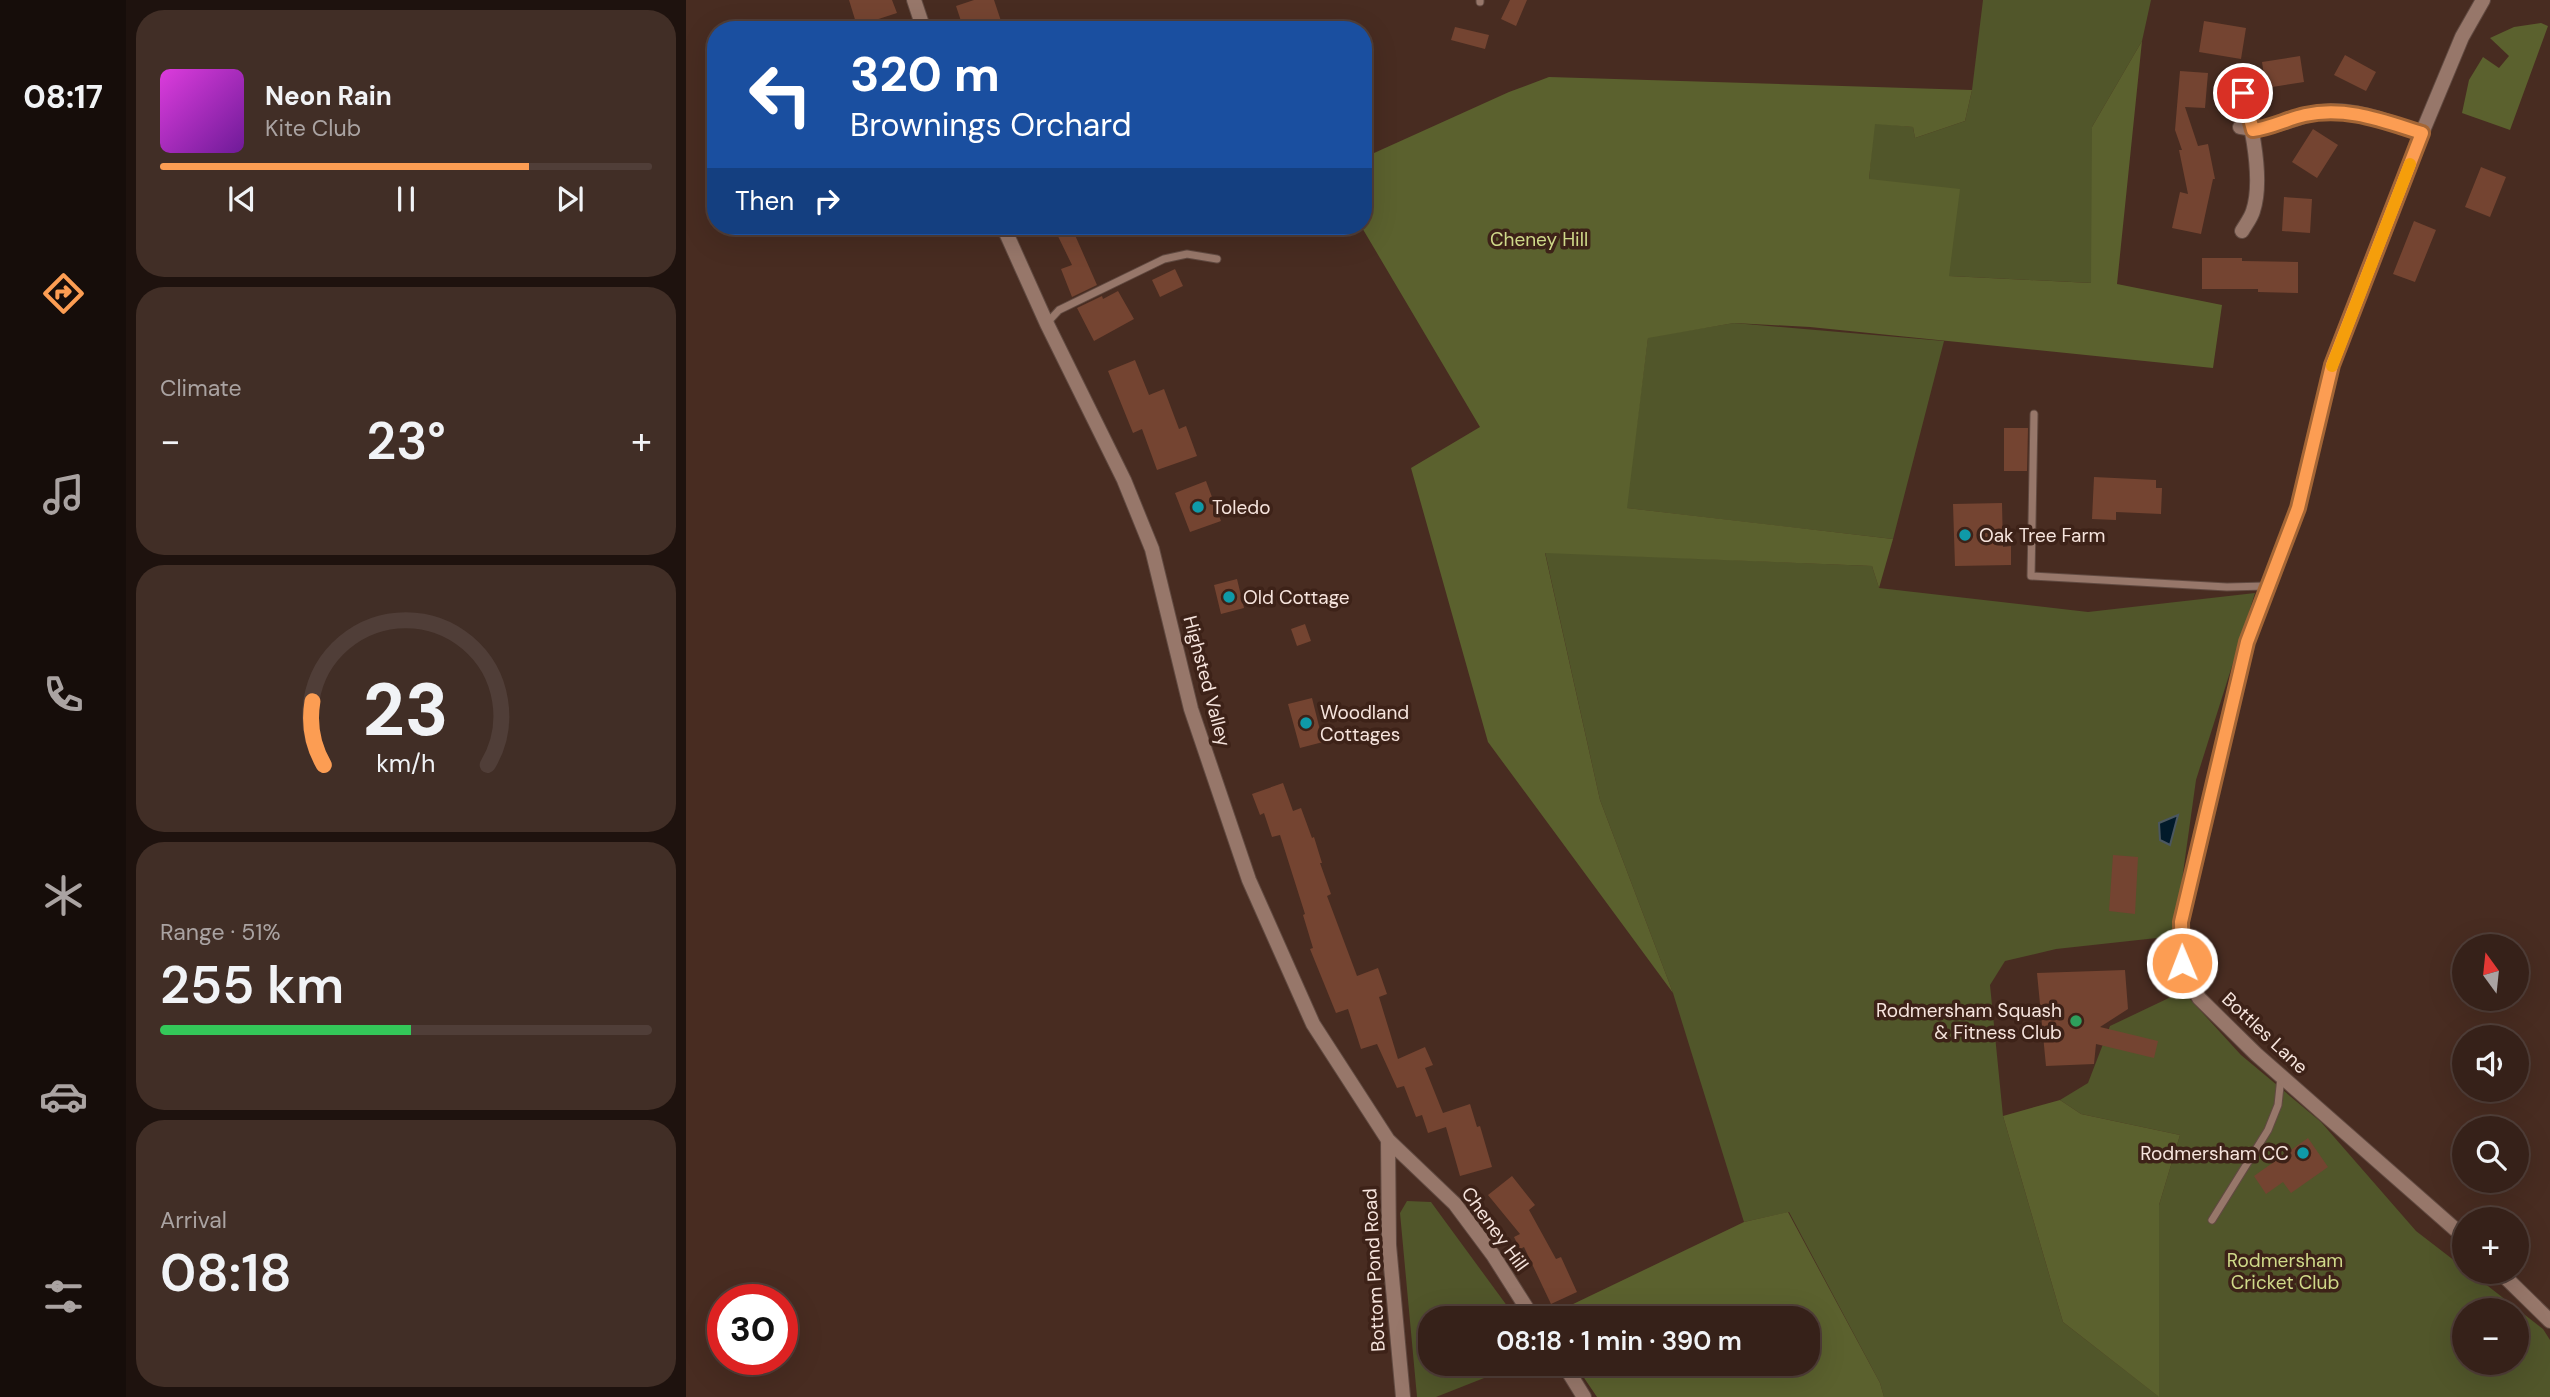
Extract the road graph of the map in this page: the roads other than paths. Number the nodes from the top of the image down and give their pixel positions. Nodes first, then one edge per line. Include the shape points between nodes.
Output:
1 (914, 0) edge
2 (2483, 0) edge
3 (921, 21) edge
4 (2238, 74) dead end
5 (2247, 129) junction
6 (2422, 133) junction
7 (2242, 230) dead end
8 (1007, 235) edge
9 (1217, 259) dead end
10 (1047, 324) junction
11 (2034, 414) dead end
12 (2268, 586) junction
13 (2281, 1076) junction
14 (1388, 1140) junction
15 (2212, 1220) dead end
16 (2452, 1226) edge
17 (2512, 1284) edge
18 (1525, 1306) edge
19 (2550, 1321) edge
20 (1571, 1376) edge
21 (1403, 1397) edge
22 (1584, 1397) edge

1 - 3 street
2 - 6 street, Bottles Lane via 2462,37
4 - 5 street
5 - 6 street via 2265,129 2303,115 2332,111 2361,114
5 - 7 street via 2256,194 2253,212
6 - 12 street, Bottles Lane via 2332,365 2298,508
8 - 10 street, Highsted Valley
9 - 10 lane via 1187,254 1164,259 1059,310
10 - 14 street, Highsted Valley via 1124,480 1152,549 1191,709 1249,880 1313,1024
11 - 12 lane via 2031,576
12 - 13 street, Bottles Lane via 2247,642 2181,922 2182,963 2199,998
13 - 15 lane via 2278,1105 2268,1130
13 - 16 street, Bottles Lane
14 - 18 street, Cheney Hill via 1455,1203
14 - 21 street, Bottom Pond Road via 1389,1245
17 - 19 street
20 - 22 street

